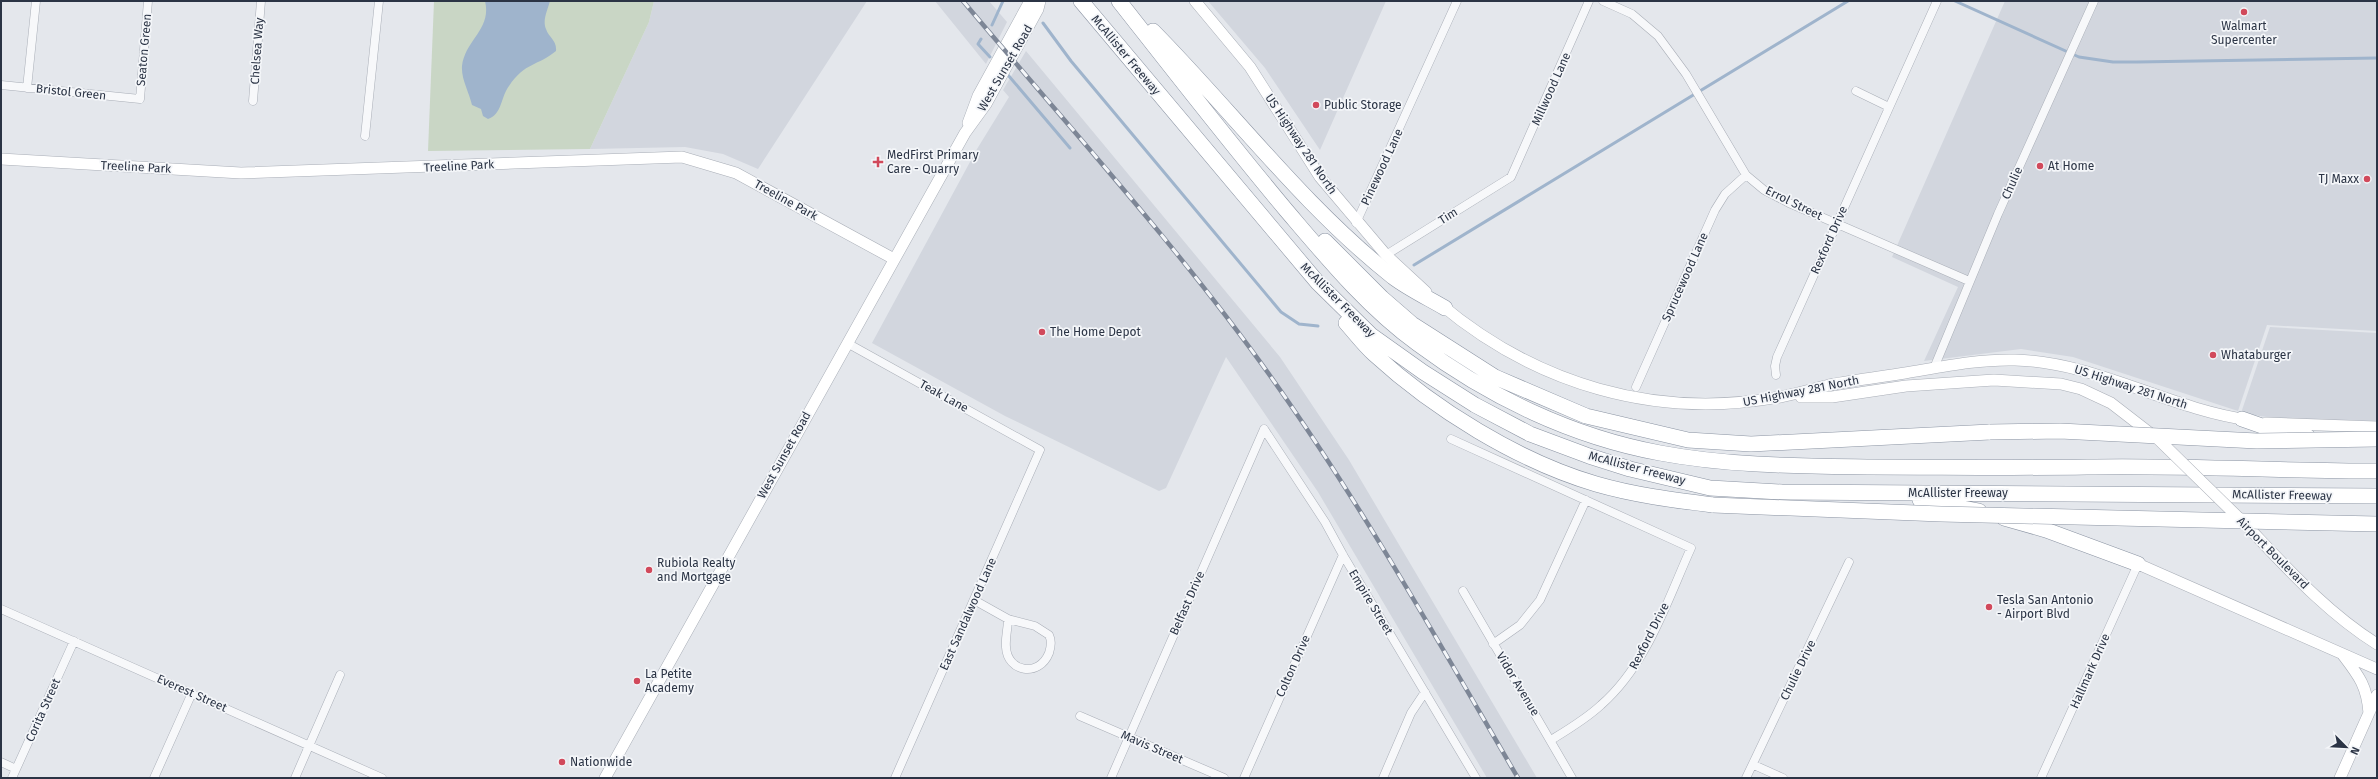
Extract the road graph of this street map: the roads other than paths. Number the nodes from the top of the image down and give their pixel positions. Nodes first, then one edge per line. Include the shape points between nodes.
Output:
1 (36, 1) edge
2 (148, 1) edge
3 (261, 1) edge
4 (379, 1) edge
5 (1030, 1) edge
6 (1040, 1) edge
7 (1080, 1) edge
8 (1119, 1) edge
9 (1124, 1) edge
10 (1194, 1) edge
11 (1457, 1) edge
12 (1589, 1) edge
13 (1603, 1) edge
14 (2094, 1) edge
15 (1935, 4) edge
16 (1, 85) edge
17 (27, 88) junction
18 (1856, 91) dead end
19 (140, 99) joint
20 (254, 101) dead end
21 (1889, 107) junction
22 (964, 133) junction
23 (365, 136) dead end
24 (1, 159) edge
25 (1252, 170) junction
26 (1746, 175) junction
27 (1511, 177) joint
28 (1356, 223) junction
29 (1837, 223) junction
30 (1386, 254) junction
31 (894, 259) junction
32 (1306, 269) junction
33 (1969, 281) junction
34 (1445, 308) junction
35 (847, 343) junction
36 (1934, 368) junction
37 (1776, 375) dead end
38 (1636, 387) dead end
39 (1780, 397) junction
40 (2242, 419) junction
41 (2377, 427) edge
42 (1264, 429) joint
43 (1451, 439) dead end
44 (2377, 440) edge
45 (2377, 445) edge
46 (1040, 450) joint
47 (2377, 471) edge
48 (1876, 492) junction
49 (2377, 496) edge
50 (1586, 500) junction
51 (2377, 524) edge
52 (1342, 554) junction
53 (1849, 562) dead end
54 (2138, 564) junction
55 (1463, 591) dead end
56 (974, 600) junction
57 (1, 610) edge
58 (1008, 619) junction
59 (74, 641) junction
60 (1493, 644) junction
61 (2377, 644) edge
62 (2342, 653) junction
63 (2377, 669) edge
64 (340, 675) dead end
65 (1425, 692) junction
66 (192, 693) junction
67 (2377, 695) edge
68 (2369, 712) junction
69 (1080, 716) dead end
70 (1129, 737) junction
71 (1551, 740) junction
72 (310, 744) junction
73 (1, 762) edge
74 (1754, 765) junction
75 (16, 769) junction
76 (609, 777) edge
77 (12, 778) edge
78 (154, 778) edge
79 (295, 778) edge
80 (382, 778) edge
81 (895, 778) edge
82 (1110, 778) edge
83 (1224, 778) edge
84 (1244, 778) edge
85 (1383, 778) edge
86 (1476, 778) edge
87 (1572, 778) edge
88 (1746, 778) edge
89 (1783, 778) edge
90 (2041, 778) edge
91 (2340, 778) edge

1 - 17 street
2 - 19 street, Seaton Green
3 - 20 street, Chelsea Way
4 - 23 street
5 - 22 main road, West Sunset Road via 978,96
6 - 22 main road, West Sunset Road via 986,104
7 - 32 highway, McAllister Freeway
8 - 25 highway, McAllister Freeway
9 - 34 highway via 1321,211 1394,278
10 - 28 main road, US Highway 281 North via 1250,67 1320,177
11 - 28 street, Pinewood Lane
12 - 27 street, Millwood Lane
13 - 26 street, Errol Street via 1632,14 1658,36 1686,74
14 - 33 street, Chulie
15 - 21 street, Rexford Drive
16 - 17 street, Bristol Green
17 - 19 street, Bristol Green
18 - 21 street
21 - 29 street, Rexford Drive
22 - 31 main road, West Sunset Road
24 - 31 main road, Treeline Park via 241,173 682,157 736,173
25 - 44 highway, bridge via 1382,298 1412,324 1495,377 1586,416 1688,440 1751,444 2060,431 2257,441
25 - 47 highway, McAllister Freeway via 1360,294 1418,344 1494,394 1548,420 1659,453 1728,462 1812,466
26 - 29 street, Errol Street via 1764,190
26 - 38 street, Sprucewood Lane via 1725,194 1715,210
27 - 30 street, Tim
28 - 30 main road, US Highway 281 North
29 - 33 street, Errol Street
29 - 37 street, Rexford Drive via 1777,357
30 - 34 main road, US Highway 281 North
31 - 35 main road, West Sunset Road
32 - 48 highway, McAllister Freeway via 1371,334 1423,372 1475,405 1530,434 1630,469 1710,488 1782,492
32 - 51 highway, bridge via 1331,307 1374,354 1413,386 1476,429 1539,463 1595,483 1671,500 1713,505 1979,515
33 - 36 street, Chulie
34 - 39 main road, US Highway 281 North via 1476,331 1534,365 1579,383 1632,398 1710,406
35 - 46 street, Teak Lane
35 - 76 main road, West Sunset Road
36 - 39 main road, US Highway 281 North via 1831,385
36 - 40 main road, US Highway 281 North via 1982,361 2015,360 2065,366 2204,411
39 - 61 main road, Airport Boulevard, bridge via 1832,397 1906,386 1994,380 2061,384 2081,389 2111,403 2158,439 2295,577 2339,616
40 - 41 main road, US Highway 281 North via 2281,425
40 - 45 highway via 2282,432
42 - 52 street, Empire Street via 1326,522
42 - 70 street, Belfast Drive
43 - 50 street
46 - 56 street, East Sandalwood Lane
48 - 49 highway, McAllister Freeway
48 - 54 highway via 1948,504 2025,524
50 - 60 street via 1540,600 1527,617
50 - 71 street, Rexford Drive via 1691,548 1644,650 1630,674 1602,705
52 - 65 street, Empire Street
52 - 84 street, Colton Drive
53 - 74 street, Chulie Drive
54 - 62 main road
54 - 90 street, Hallmark Drive
55 - 60 street, Vidor Avenue
56 - 58 street
56 - 81 street, East Sandalwood Lane
57 - 59 street, Everest Street
58 - 58 street via 1035,626 1049,635 1051,647 1042,666 1033,670 1025,669 1016,666 1009,657 1006,648
59 - 66 street, Everest Street
59 - 75 street, Corita Street
60 - 71 street, Vidor Avenue
62 - 63 main road
62 - 68 main road via 2361,678
64 - 72 street
65 - 85 street via 1411,713
65 - 86 street, Empire Street
66 - 72 street, Everest Street
66 - 78 street
67 - 68 main road
68 - 91 main road
69 - 70 street, Mavis Street
70 - 82 street, Belfast Drive
70 - 83 street, Mavis Street
71 - 87 street, Vidor Avenue
72 - 79 street
72 - 80 street, Everest Street
73 - 75 street
74 - 88 street, Chulie Drive
74 - 89 street
75 - 77 street, Corita Street

